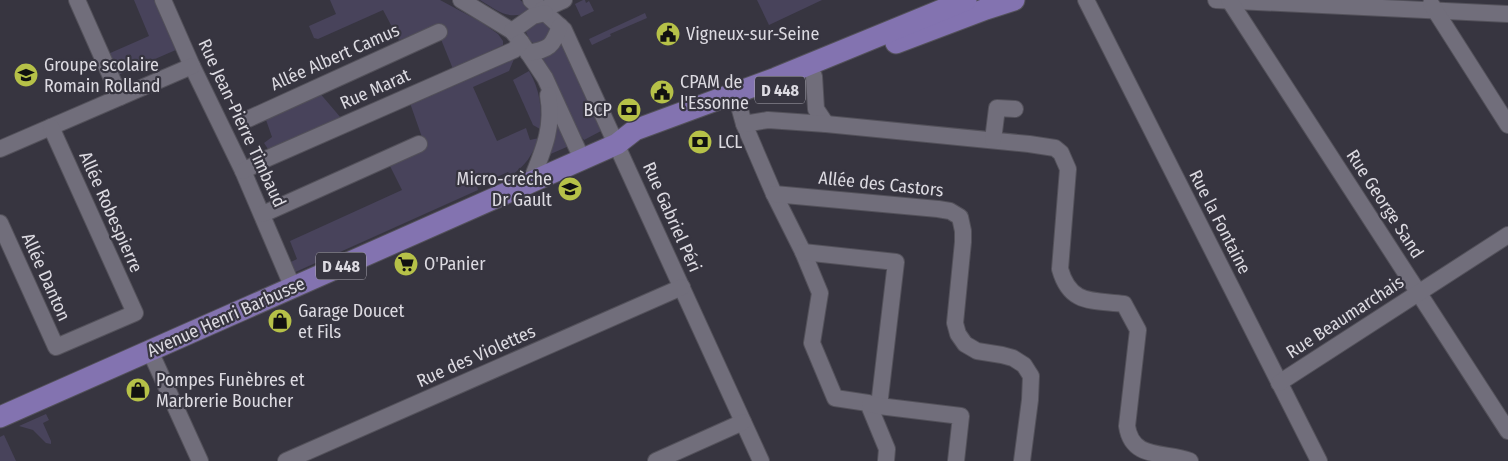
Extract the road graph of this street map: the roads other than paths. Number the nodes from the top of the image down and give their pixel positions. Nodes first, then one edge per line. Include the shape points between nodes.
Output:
1 (77, 0) edge
2 (163, 0) edge
3 (461, 0) edge
4 (564, 0) edge
5 (983, 0) edge
6 (1014, 0) edge
7 (1086, 0) edge
8 (1216, 0) edge
9 (1229, 0) edge
10 (958, 2) edge
11 (1431, 5) edge
12 (539, 7) edge
13 (1508, 14) edge
14 (560, 26) junction
15 (940, 27) junction
16 (439, 32) dead end
17 (520, 42) junction
18 (192, 66) junction
19 (814, 76) junction
20 (545, 78) junction
21 (120, 97) junction
22 (1014, 109) dead end
23 (741, 115) junction
24 (248, 118) dead end
25 (826, 124) junction
26 (1508, 125) edge
27 (51, 127) junction
28 (993, 140) junction
29 (418, 144) dead end
30 (617, 144) junction
31 (0, 149) edge
32 (582, 159) junction
33 (244, 170) junction
34 (532, 181) junction
35 (774, 194) junction
36 (263, 214) junction
37 (0, 223) edge
38 (1508, 236) edge
39 (803, 252) junction
40 (682, 287) junction
41 (293, 288) junction
42 (1419, 293) junction
43 (56, 347) joint
44 (150, 351) junction
45 (1279, 383) junction
46 (874, 405) junction
47 (0, 417) edge
48 (743, 422) junction
49 (1508, 431) edge
50 (200, 461) edge
51 (286, 461) edge
52 (656, 461) edge
53 (761, 461) edge
54 (886, 461) edge
55 (956, 461) edge
56 (1022, 461) edge
57 (1190, 461) edge
58 (1319, 461) edge

1 - 21 street
2 - 18 street, Rue Jean-Pierre Timbaud
3 - 17 street
4 - 12 street
5 - 15 street
6 - 15 main road, Avenue Henri Barbusse / D 448
7 - 45 street, Rue la Fontaine
8 - 9 street
9 - 11 street
9 - 42 street, Rue George Sand
10 - 30 main road, Avenue Henri Barbusse / D 448 via 776,78 636,130
11 - 13 street
11 - 26 street
12 - 14 street, Rue Gabriel Péri
12 - 17 street
14 - 17 street via 554,42 544,50
14 - 30 street, Rue Gabriel Péri
15 - 19 main road, Avenue Henri Barbusse / D 448
16 - 24 street, Allée Albert Camus
17 - 20 street
17 - 33 street, Rue Marat via 514,50
18 - 21 street
18 - 33 street, Rue Jean-Pierre Timbaud
19 - 23 main road, Avenue Henri Barbusse / D 448
19 - 25 street via 816,109
20 - 32 street
20 - 34 street via 550,125
21 - 27 street
22 - 28 street via 997,108
23 - 25 street
23 - 30 main road, Avenue Henri Barbusse / D 448 via 640,142
23 - 35 street
25 - 28 street
27 - 31 street
27 - 43 street, Allée Robespierre via 135,313
28 - 57 street via 1056,148 1062,154 1068,169 1060,269 1063,279 1075,295 1124,304 1138,330 1127,426 1132,442 1145,452
29 - 36 street
30 - 32 main road, Avenue Henri Barbusse / D 448
30 - 40 street, Rue Gabriel Péri
32 - 34 main road, Avenue Henri Barbusse / D 448
33 - 36 street, Rue Jean-Pierre Timbaud
34 - 41 main road, Avenue Henri Barbusse / D 448
35 - 39 street
35 - 56 street, Allée des Castors via 938,209 960,217 963,242 955,323 965,344 1013,358 1024,365 1031,376
36 - 41 street, Rue Jean-Pierre Timbaud
37 - 43 street, Allée Danton
38 - 42 street, Rue Beaumarchais
39 - 46 street via 820,293 812,343 835,398
39 - 46 street via 896,262
40 - 48 street, Rue Gabriel Péri
40 - 51 street, Rue des Violettes
41 - 44 main road, Avenue Henri Barbusse / D 448
42 - 45 street, Rue Beaumarchais
42 - 49 street, Rue George Sand
44 - 47 main road, Avenue Henri Barbusse / D 448
44 - 50 street
45 - 58 street, Rue la Fontaine
46 - 54 street via 887,449
46 - 55 street via 961,416
48 - 52 street
48 - 53 street, Rue Gabriel Péri

